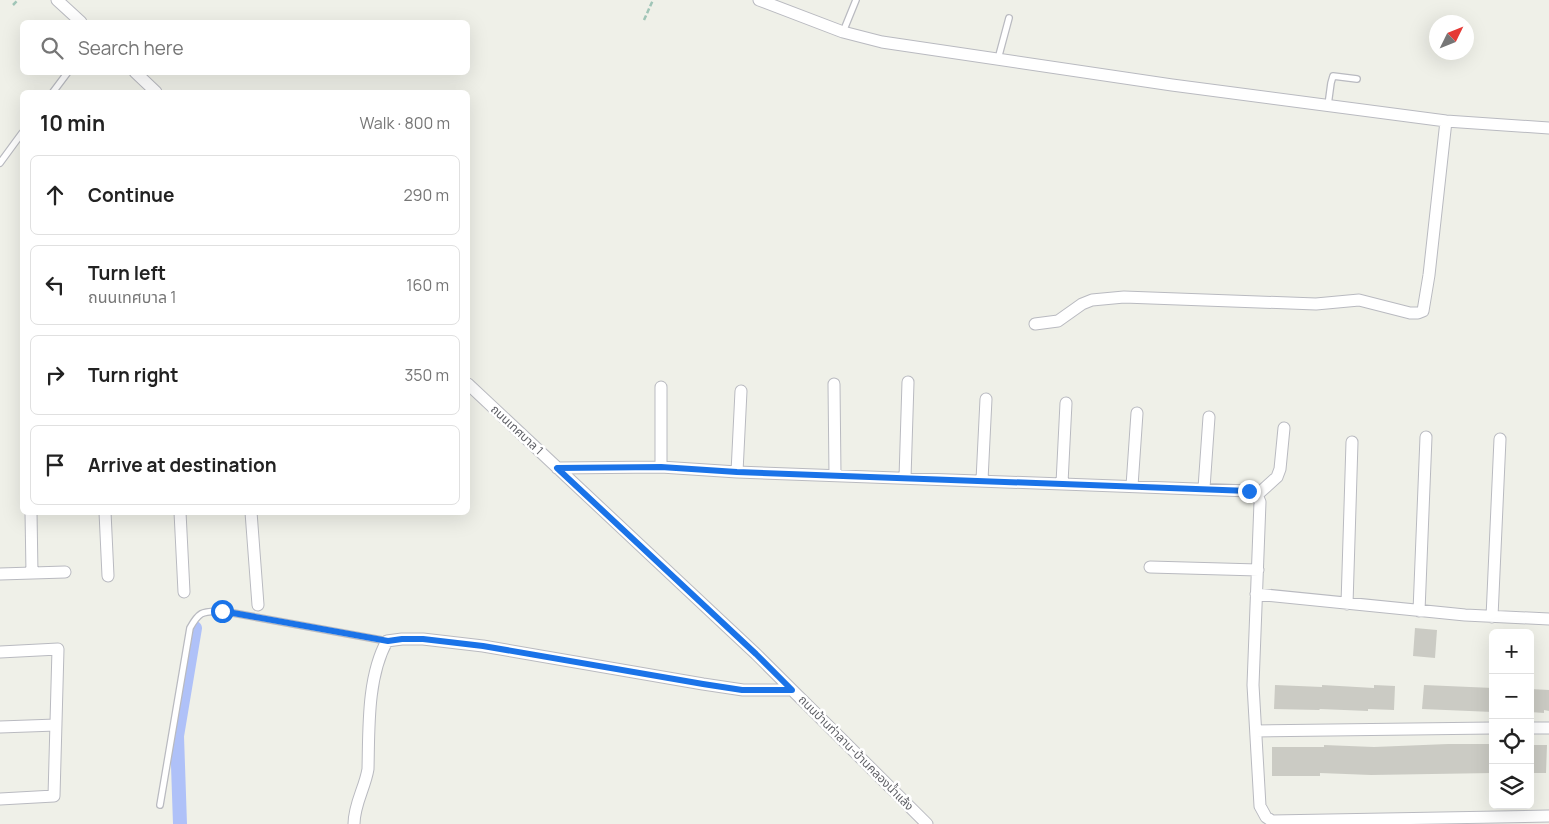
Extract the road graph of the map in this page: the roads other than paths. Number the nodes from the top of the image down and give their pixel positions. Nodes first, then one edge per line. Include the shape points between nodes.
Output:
1 (57, 0) edge
2 (759, 0) edge
3 (856, 0) edge
4 (1009, 18) dead end
5 (79, 20) edge
6 (843, 32) junction
7 (998, 59) junction
8 (66, 75) edge
9 (138, 75) edge
10 (1357, 79) dead end
11 (54, 90) edge
12 (154, 90) edge
13 (1328, 105) junction
14 (1446, 120) junction
15 (1549, 128) edge
16 (20, 136) edge
17 (0, 163) edge
18 (1035, 324) dead end
19 (908, 382) dead end
20 (834, 384) dead end
21 (470, 386) edge
22 (661, 387) dead end
23 (741, 391) dead end
24 (986, 399) dead end
25 (1066, 403) dead end
26 (1137, 413) dead end
27 (1209, 417) dead end
28 (1284, 428) dead end
29 (1426, 437) dead end
30 (1500, 439) dead end
31 (1352, 442) dead end
32 (661, 467) junction
33 (557, 468) junction
34 (737, 472) junction
35 (835, 476) junction
36 (904, 478) junction
37 (982, 480) junction
38 (1062, 483) junction
39 (1132, 486) junction
40 (1204, 488) junction
41 (1257, 494) junction
42 (31, 515) edge
43 (105, 515) edge
44 (180, 515) edge
45 (251, 515) edge
46 (1150, 567) dead end
47 (1258, 570) junction
48 (64, 572) dead end
49 (32, 573) junction
50 (0, 574) edge
51 (108, 576) dead end
52 (184, 592) dead end
53 (1256, 594) junction
54 (1346, 604) junction
55 (258, 605) dead end
56 (1419, 611) junction
57 (1492, 617) junction
58 (1549, 619) edge
59 (388, 641) junction
60 (0, 652) edge
61 (789, 687) junction
62 (56, 725) junction
63 (0, 727) edge
64 (1489, 728) edge
65 (1534, 728) edge
66 (1549, 728) edge
67 (1256, 731) junction
68 (0, 799) edge
69 (160, 806) dead end
70 (1549, 816) edge
71 (354, 824) edge
72 (927, 824) edge

1 - 5 street
2 - 6 street
3 - 6 lane
4 - 7 lane
6 - 7 street via 882,42
7 - 13 street
8 - 11 lane
9 - 12 street
10 - 13 lane via 1334,76
13 - 14 street
14 - 15 street
14 - 18 street via 1423,311 1410,313 1359,300 1316,304 1108,297 1082,304 1058,321
16 - 17 lane
19 - 36 street
20 - 35 street
21 - 33 street, ถนนเทศบาล 1
22 - 32 street
23 - 34 street
24 - 37 street
25 - 38 street
26 - 39 street
27 - 40 street
28 - 41 street via 1277,477
29 - 56 street
30 - 57 street
31 - 54 street
32 - 33 street
32 - 34 street
33 - 61 street, ถนนเทศบาล 1
34 - 35 street
35 - 36 street
36 - 37 street
37 - 38 street
38 - 39 street
39 - 40 street
40 - 41 street
41 - 47 street via 1260,502
42 - 49 street
43 - 51 street
44 - 52 street
45 - 55 street
46 - 47 street
47 - 53 street
48 - 49 street
49 - 50 street
53 - 54 street
53 - 67 street via 1253,685
54 - 56 street
56 - 57 street
57 - 58 street
59 - 61 street via 423,639 483,646 742,690
59 - 69 lane via 222,611 204,612 197,616 190,628
59 - 71 street via 377,663 368,769 366,783 357,802
60 - 62 street via 58,649
61 - 72 street, ถนนบ้านท่าลาน-บ้านคลองน้ำแล้ง
62 - 63 street
62 - 68 street via 54,796
64 - 67 street
65 - 66 street
67 - 70 street via 1260,806 1272,821

